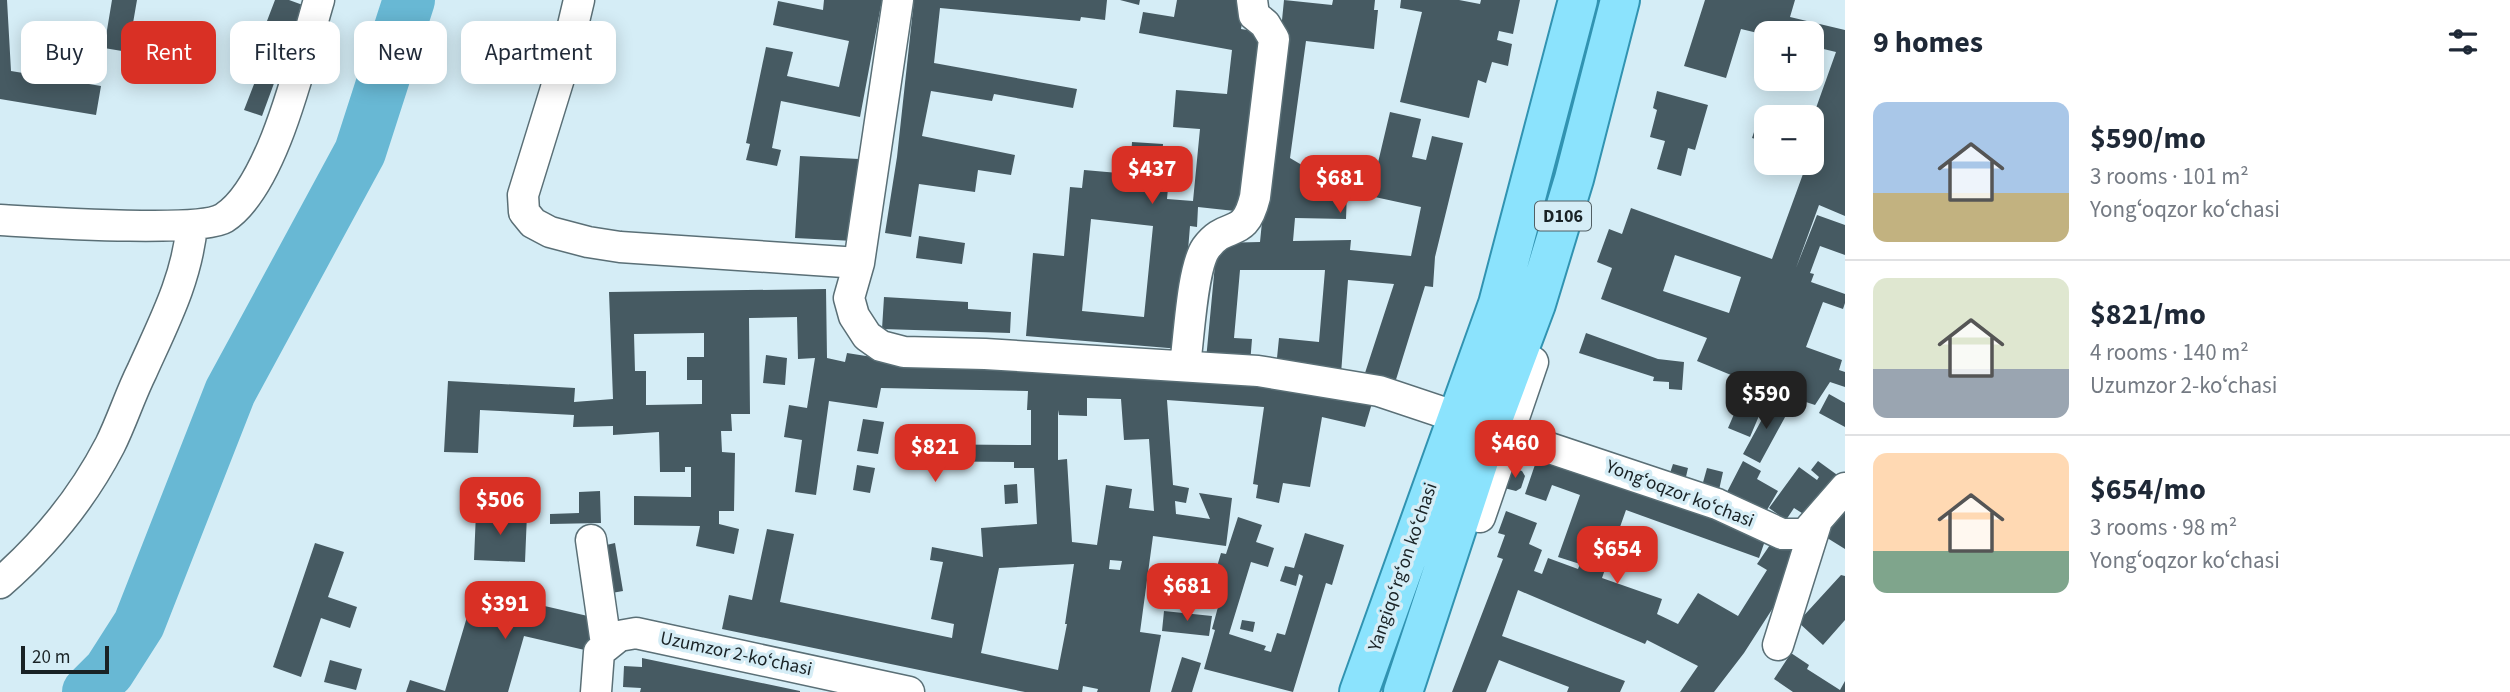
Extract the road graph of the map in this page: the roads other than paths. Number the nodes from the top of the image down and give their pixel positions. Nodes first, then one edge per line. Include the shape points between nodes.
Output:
1 (319, 0) edge
2 (579, 0) edge
3 (898, 0) edge
4 (1252, 0) edge
5 (1578, 0) edge
6 (1620, 0) edge
7 (1634, 0) edge
8 (0, 220) edge
9 (192, 225) junction
10 (859, 263) junction
11 (1185, 365) junction
12 (1485, 426) junction
13 (1845, 488) edge
14 (1816, 524) junction
15 (591, 540) dead end
16 (0, 583) edge
17 (606, 644) junction
18 (1778, 645) dead end
19 (596, 692) edge
20 (909, 692) edge
21 (1359, 692) edge
22 (1403, 692) edge
23 (1417, 692) edge

1 - 9 street via 275,143 249,193 223,219
2 - 10 street via 523,195 524,212 533,223 550,232 620,247
3 - 10 street, Yongʻoqzor koʻchasi
4 - 11 street via 1254,15 1274,38 1255,197 1250,217 1238,228 1219,234 1205,250
5 - 12 main road, Yangiqoʻrgʻon koʻchasi / D106 via 1498,304
6 - 12 main road, Yangiqoʻrgʻon koʻchasi / D106 via 1571,192 1536,304
7 - 12 street via 1573,244
8 - 9 street
9 - 16 street via 181,286 111,443 71,510
10 - 11 street, Yongʻoqzor koʻchasi via 849,298 860,326 881,346 904,352
11 - 12 street, Yongʻoqzor koʻchasi via 1258,371 1379,391
12 - 14 street, Yongʻoqzor koʻchasi via 1717,504 1782,534 1805,534
12 - 21 main road, Yangiqoʻrgʻon koʻchasi / D106
12 - 22 main road, Yangiqoʻrgʻon koʻchasi / D106
12 - 23 street
13 - 14 street
14 - 18 street
15 - 17 street
17 - 19 street via 597,661
17 - 20 street, Uzumzor 2-koʻchasi via 636,633

